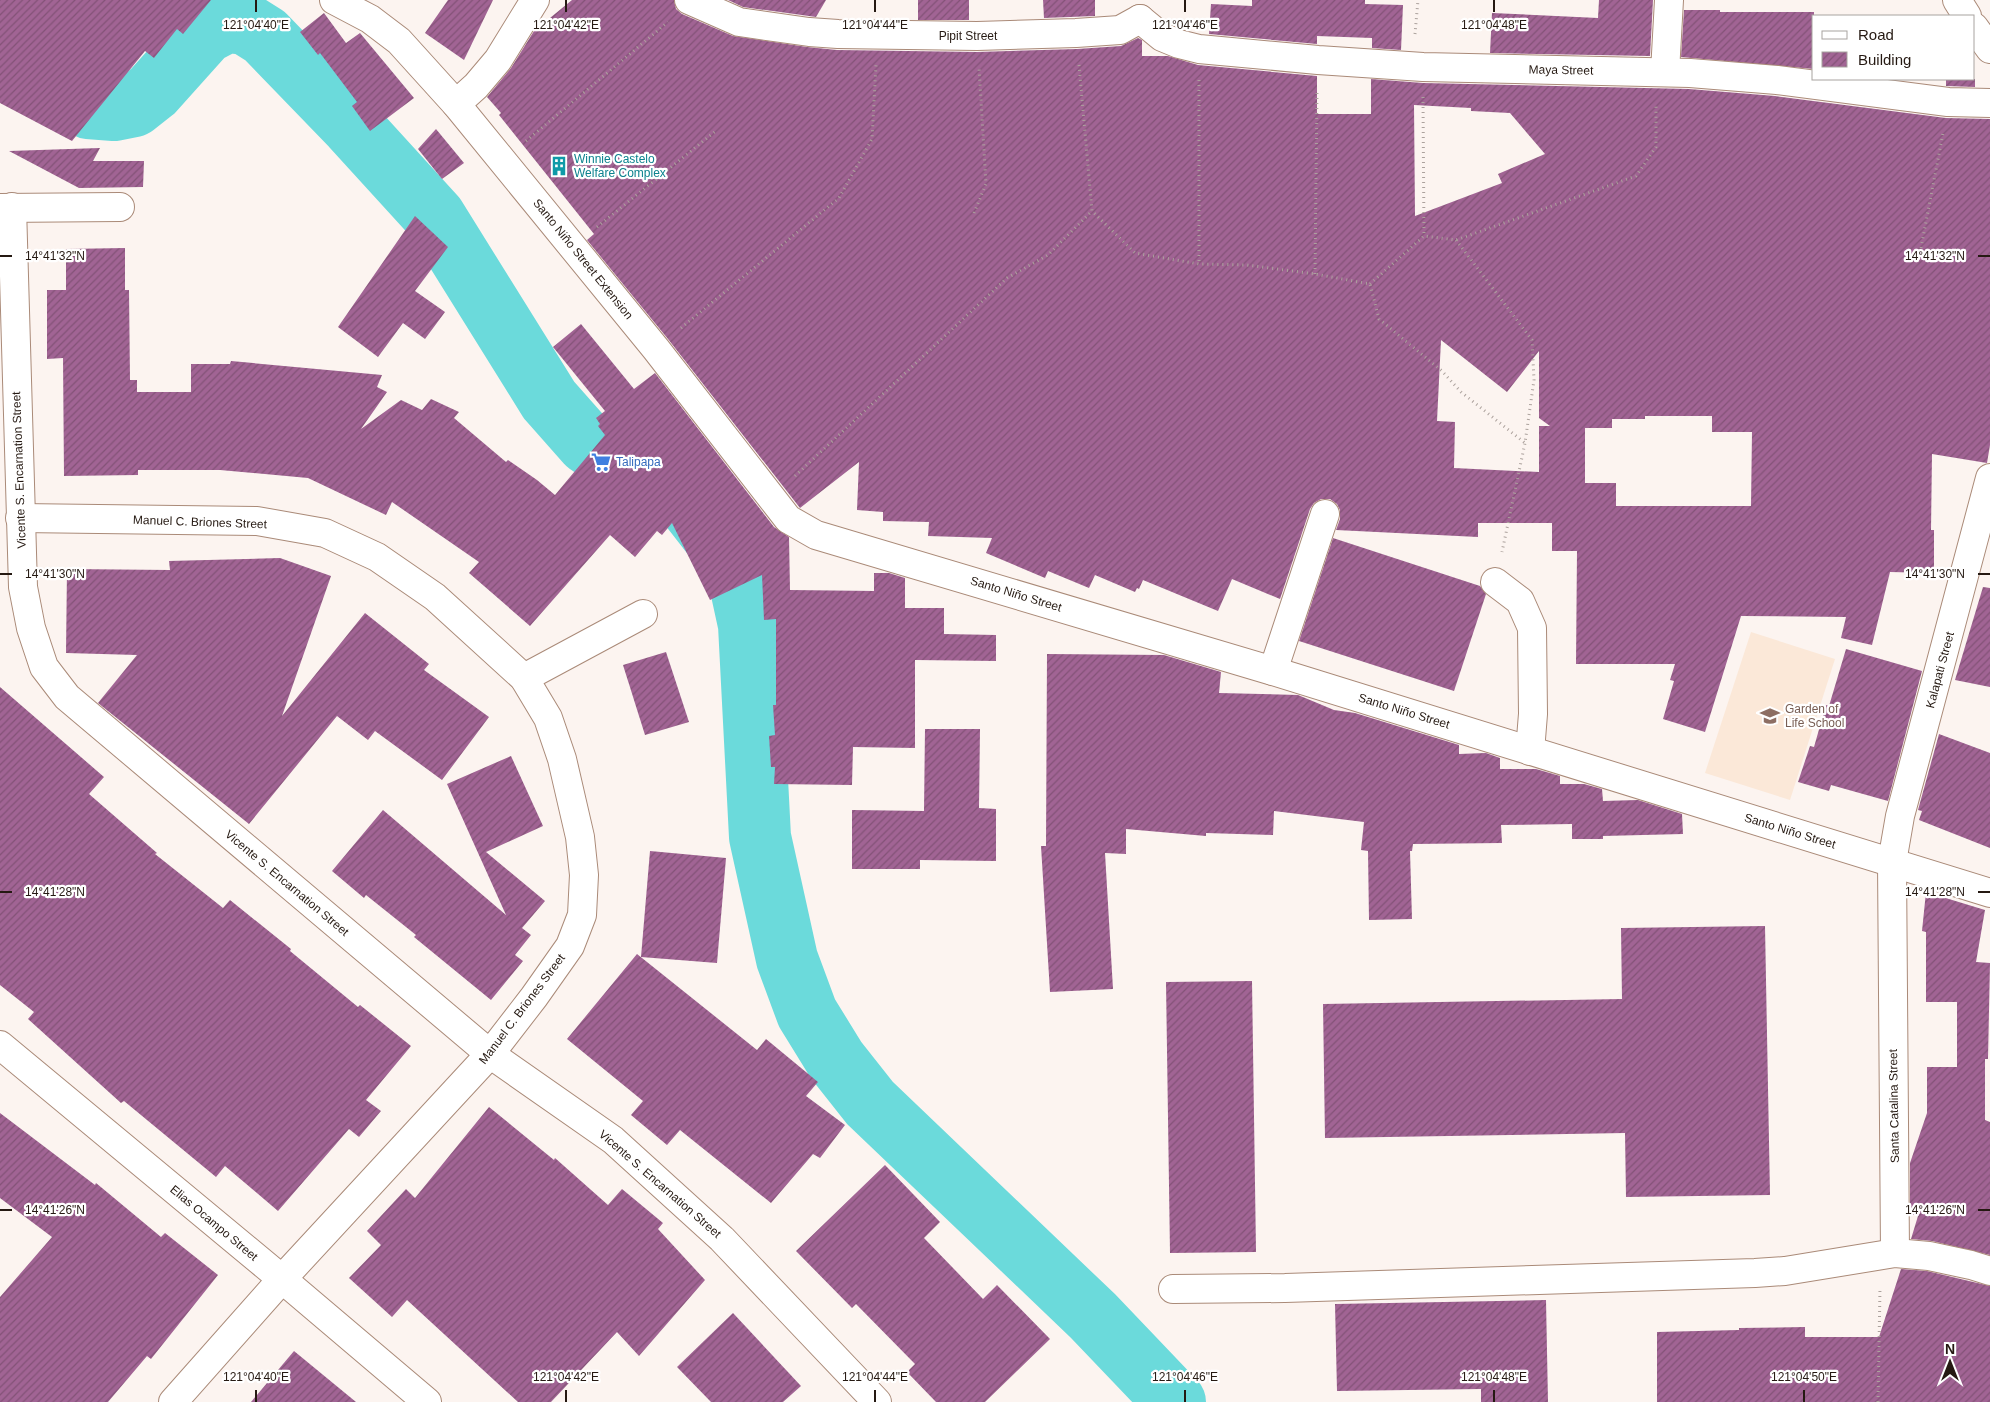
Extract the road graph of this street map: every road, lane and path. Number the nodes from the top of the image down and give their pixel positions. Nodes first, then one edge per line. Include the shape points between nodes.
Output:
1 (334, 0) edge
2 (535, 0) edge
3 (1669, 0) edge
4 (1957, 0) edge
5 (691, 1) edge
6 (1140, 9) edge
7 (1966, 15) edge
8 (1975, 28) edge
9 (1076, 34) junction
10 (878, 35) junction
11 (977, 36) junction
12 (1199, 49) junction
13 (1990, 49) edge
14 (1318, 60) junction
15 (1423, 67) junction
16 (1665, 72) junction
17 (1948, 102) junction
18 (1990, 103) edge
19 (456, 104) junction
20 (717, 130) dead end
21 (502, 160) junction
22 (120, 207) dead end
23 (6, 208) edge
24 (1092, 212) junction
25 (974, 213) dead end
26 (1424, 236) junction
27 (1456, 240) junction
28 (573, 246) junction
29 (1921, 248) dead end
30 (1199, 264) junction
31 (1315, 274) junction
32 (1370, 284) junction
33 (656, 349) junction
34 (1526, 443) junction
35 (1990, 478) edge
36 (772, 498) junction
37 (1325, 514) dead end
38 (20, 518) junction
39 (816, 535) joint
40 (1980, 565) edge
41 (1495, 582) joint
42 (644, 614) dead end
43 (1272, 670) junction
44 (524, 678) junction
45 (1530, 751) junction
46 (1892, 862) junction
47 (1990, 893) edge
48 (0, 1045) edge
49 (490, 1054) junction
50 (1895, 1253) junction
51 (1990, 1271) edge
52 (282, 1279) junction
53 (1173, 1289) dead end
54 (173, 1402) edge
55 (426, 1402) edge
56 (877, 1402) edge
57 (1878, 1402) edge

1 - 19 street, Santo Niño Street Extension via 370,19 400,42
2 - 19 street via 498,60
3 - 16 street
4 - 7 street
5 - 10 street, Pipit Street via 739,22 809,32
5 - 21 path
6 - 9 street, Pipit Street via 1120,30
6 - 12 street, Maya Street via 1162,37
8 - 13 street
9 - 11 street, Pipit Street
9 - 24 path
10 - 11 street, Pipit Street
10 - 33 path via 872,139 839,198
11 - 25 path via 986,184
12 - 14 street, Maya Street
12 - 30 path
14 - 15 street, Maya Street
14 - 31 path
15 - 16 street, Maya Street
15 - 26 path
16 - 17 street, Maya Street via 1777,80
16 - 27 path via 1656,92 1656,147 1636,176
17 - 18 street, Maya Street
17 - 29 path
19 - 21 street, Santo Niño Street Extension
20 - 28 path
21 - 28 street, Santo Niño Street Extension
22 - 23 street
23 - 38 street, Vicente S. Encarnation Street
24 - 30 path via 1135,253
24 - 36 path via 1048,255 1007,278
26 - 27 path
26 - 32 path
27 - 34 path via 1532,340 1534,380
28 - 33 street, Santo Niño Street Extension
30 - 31 path via 1248,265
31 - 32 path
32 - 34 path via 1380,318 1442,371 1461,392
33 - 36 street, Santo Niño Street Extension
34 - 41 path
35 - 40 street, Kalapati Street
36 - 39 street, Santo Niño Street Extension via 788,519
37 - 43 street
38 - 44 street, Manuel C. Briones Street via 257,521 325,533 377,557 435,597
38 - 49 street, Vicente S. Encarnation Street via 23,587 31,628 44,666 67,697
39 - 43 street, Santo Niño Street
40 - 46 street, Kalapati Street via 1900,816
41 - 45 street via 1520,601 1532,628
42 - 44 street
43 - 45 street, Santo Niño Street
44 - 49 street, Manuel C. Briones Street via 548,718 562,759 580,836 584,875 582,916 570,946
45 - 46 street, Santo Niño Street
46 - 47 street, Santo Niño Street
46 - 50 street, Santa Catalina Street
48 - 52 street, Elias Ocampo Street
49 - 52 street, Manuel C. Briones Street
49 - 56 street, Vicente S. Encarnation Street via 613,1140 722,1240
50 - 51 street via 1929,1256
50 - 53 street via 1755,1273
50 - 57 path via 1881,1280
52 - 54 street, Manuel C. Briones Street
52 - 55 street, Elias Ocampo Street

